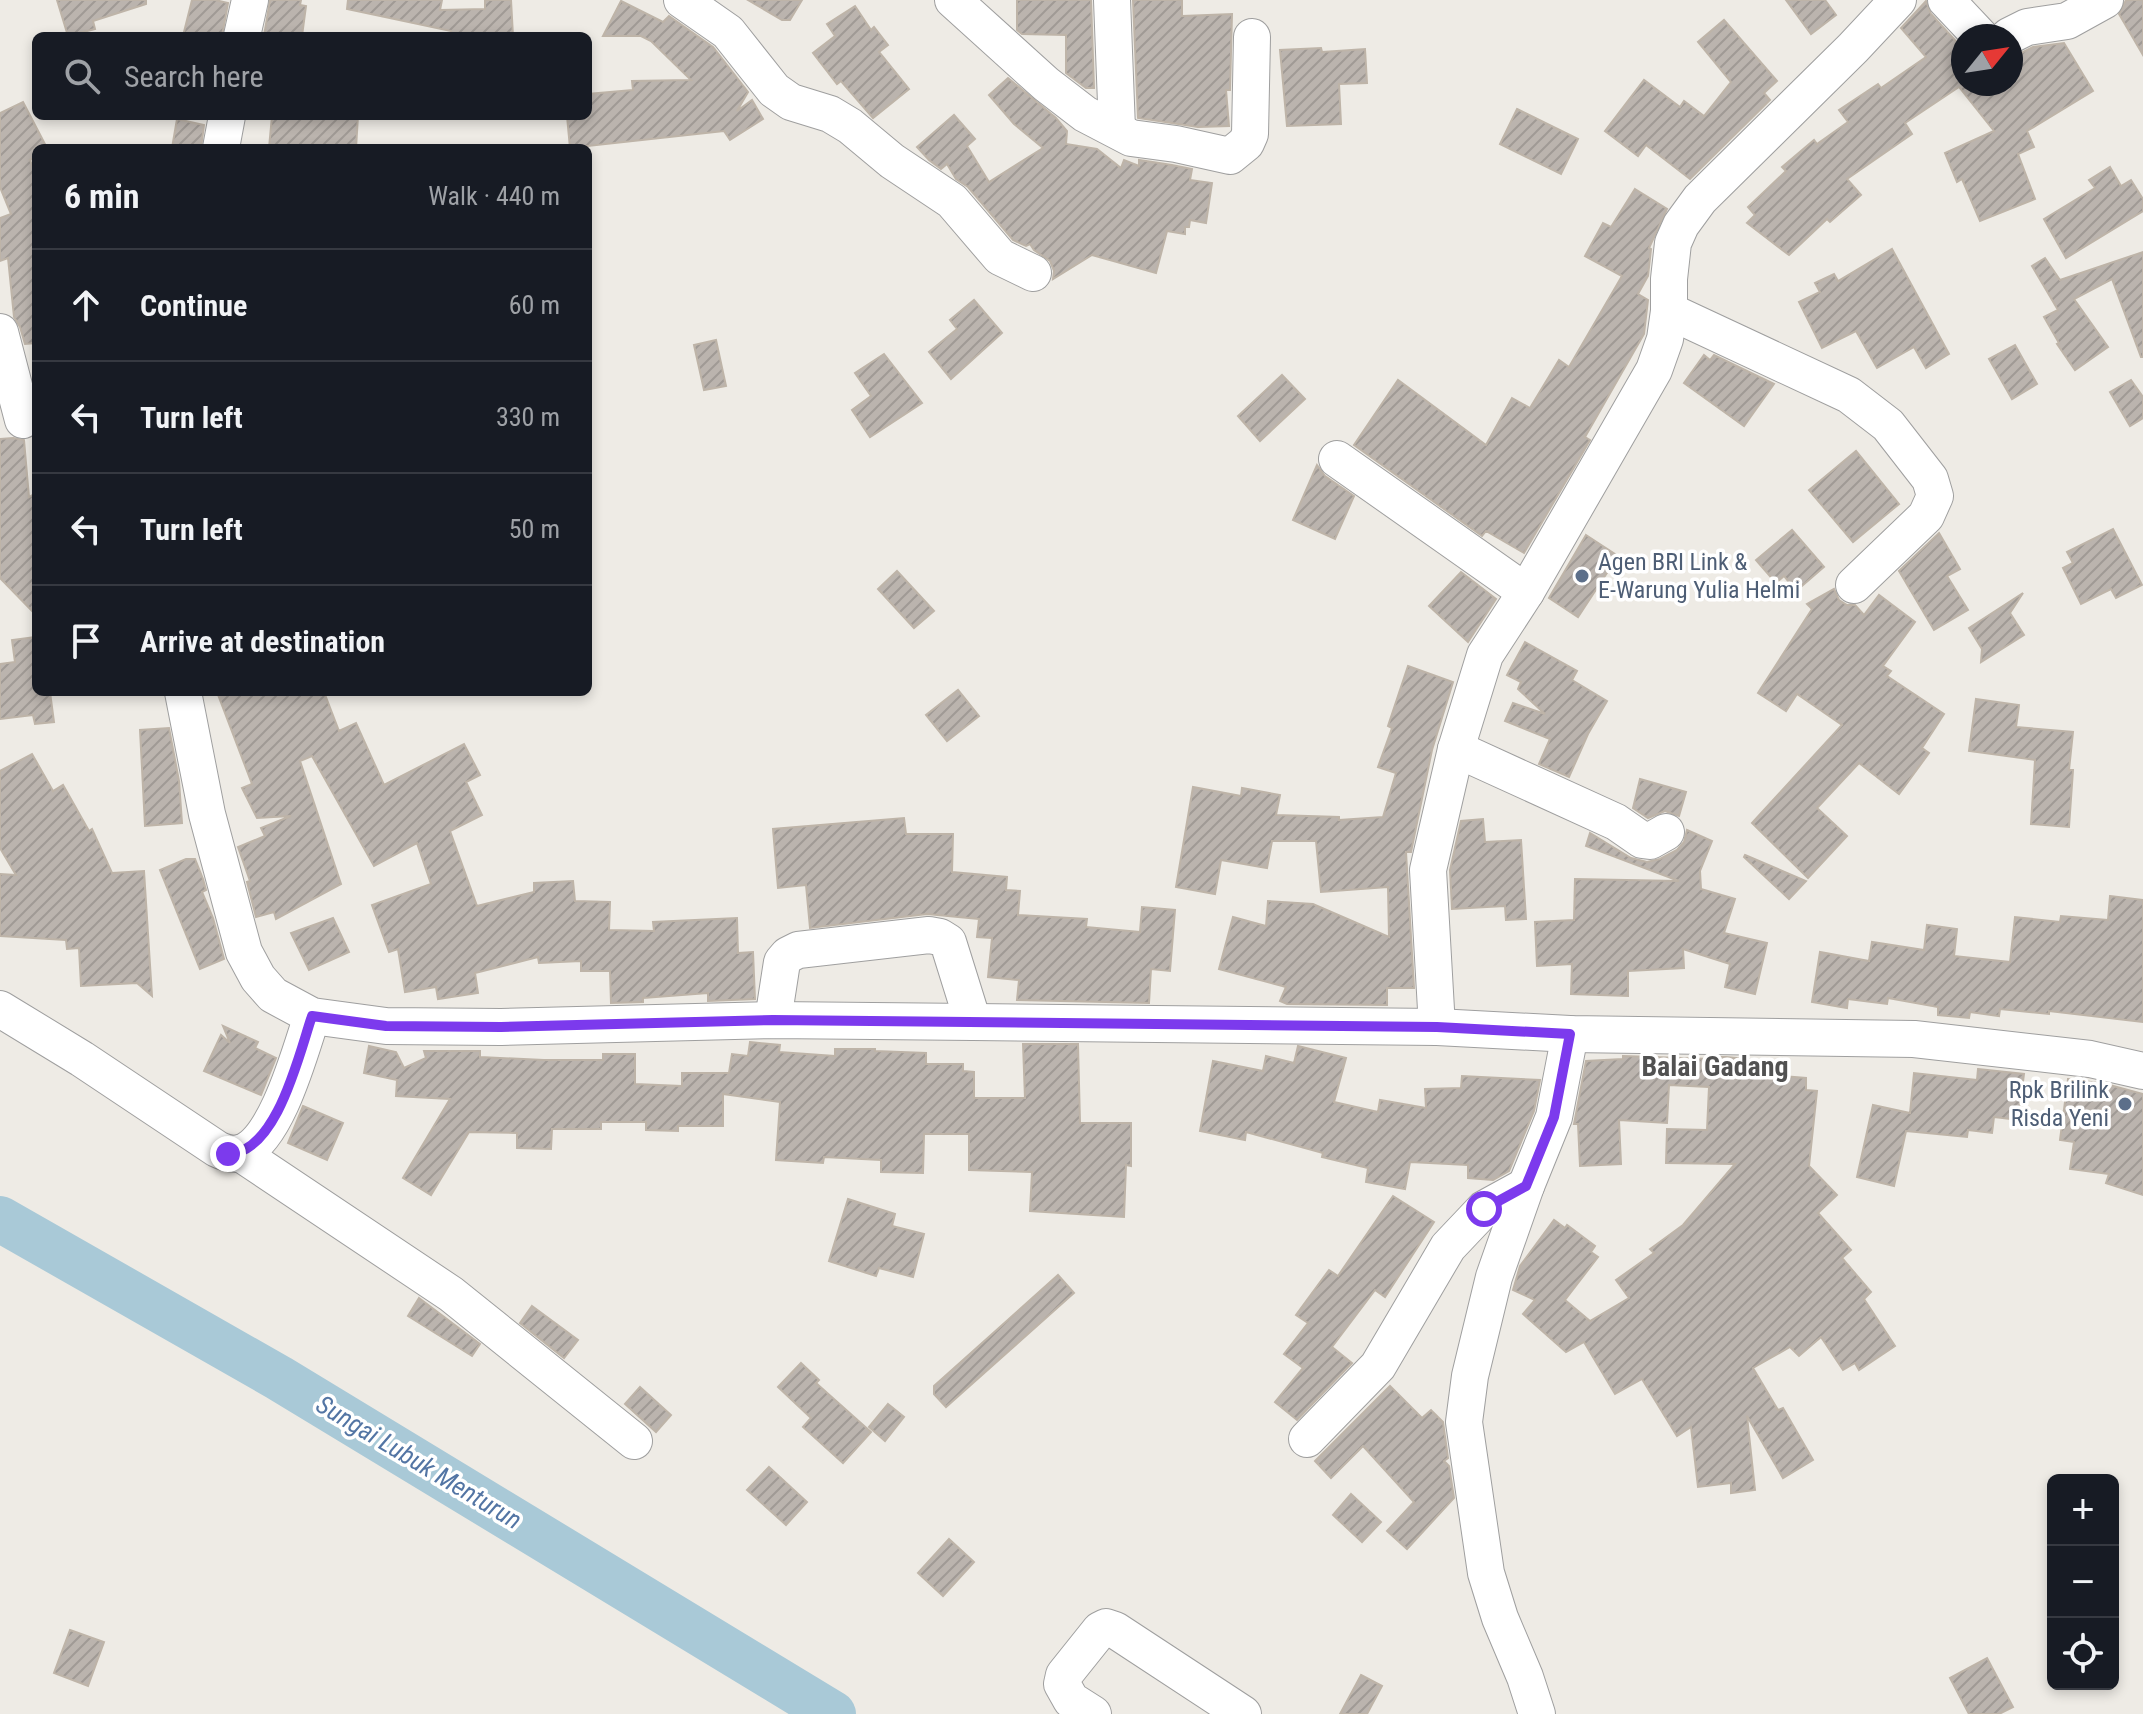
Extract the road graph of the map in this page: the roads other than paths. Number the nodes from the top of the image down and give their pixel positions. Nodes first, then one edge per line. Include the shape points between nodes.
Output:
1 (250, 0) edge
2 (682, 0) edge
3 (953, 0) edge
4 (995, 0) edge
5 (1112, 0) edge
6 (1898, 0) edge
7 (1946, 0) edge
8 (2105, 0) edge
9 (1969, 24) edge
10 (2023, 29) edge
11 (243, 32) edge
12 (996, 36) junction
13 (1252, 37) dead end
14 (226, 120) edge
15 (1117, 129) junction
16 (222, 144) edge
17 (1033, 273) dead end
18 (1669, 311) junction
19 (0, 332) edge
20 (20, 421) edge
21 (1337, 459) dead end
22 (1854, 585) dead end
23 (1526, 592) junction
24 (184, 696) edge
25 (1456, 749) junction
26 (1666, 832) dead end
27 (0, 1009) edge
28 (312, 1016) junction
29 (773, 1020) junction
30 (973, 1022) junction
31 (1437, 1027) junction
32 (1570, 1034) junction
33 (2143, 1071) edge
34 (240, 1153) junction
35 (1526, 1186) junction
36 (1307, 1439) dead end
37 (634, 1441) dead end
38 (1093, 1714) edge
39 (1243, 1714) edge
40 (1537, 1714) edge

1 - 11 street
2 - 17 street via 728,32 774,90 850,126 952,201 1000,257
3 - 12 street
4 - 12 street
5 - 15 street
6 - 18 street via 1700,199 1673,243
7 - 9 street
8 - 10 street via 2067,21
12 - 15 street via 1085,114
13 - 15 street via 1250,134 1238,151 1230,156 1131,138
14 - 16 street
18 - 22 street via 1849,395 1888,425 1930,479 1935,496 1926,516
18 - 23 street via 1654,370
19 - 20 street
21 - 23 street
23 - 25 street via 1485,655
24 - 28 street via 207,814 244,952 273,995
25 - 26 street via 1616,822 1642,840
25 - 31 street via 1428,870
27 - 34 street via 217,1149
28 - 29 street via 386,1026
28 - 34 street via 282,1103 261,1135
29 - 30 street
29 - 30 street via 782,962 788,955 929,935 948,942
30 - 31 street
31 - 32 street
32 - 33 street via 1914,1039 2090,1059
32 - 35 street via 1554,1117
34 - 37 street via 451,1294
35 - 36 street via 1484,1209 1448,1247 1378,1366
35 - 40 street via 1494,1277 1464,1422 1486,1573
38 - 39 street via 1071,1700 1062,1684 1106,1627

